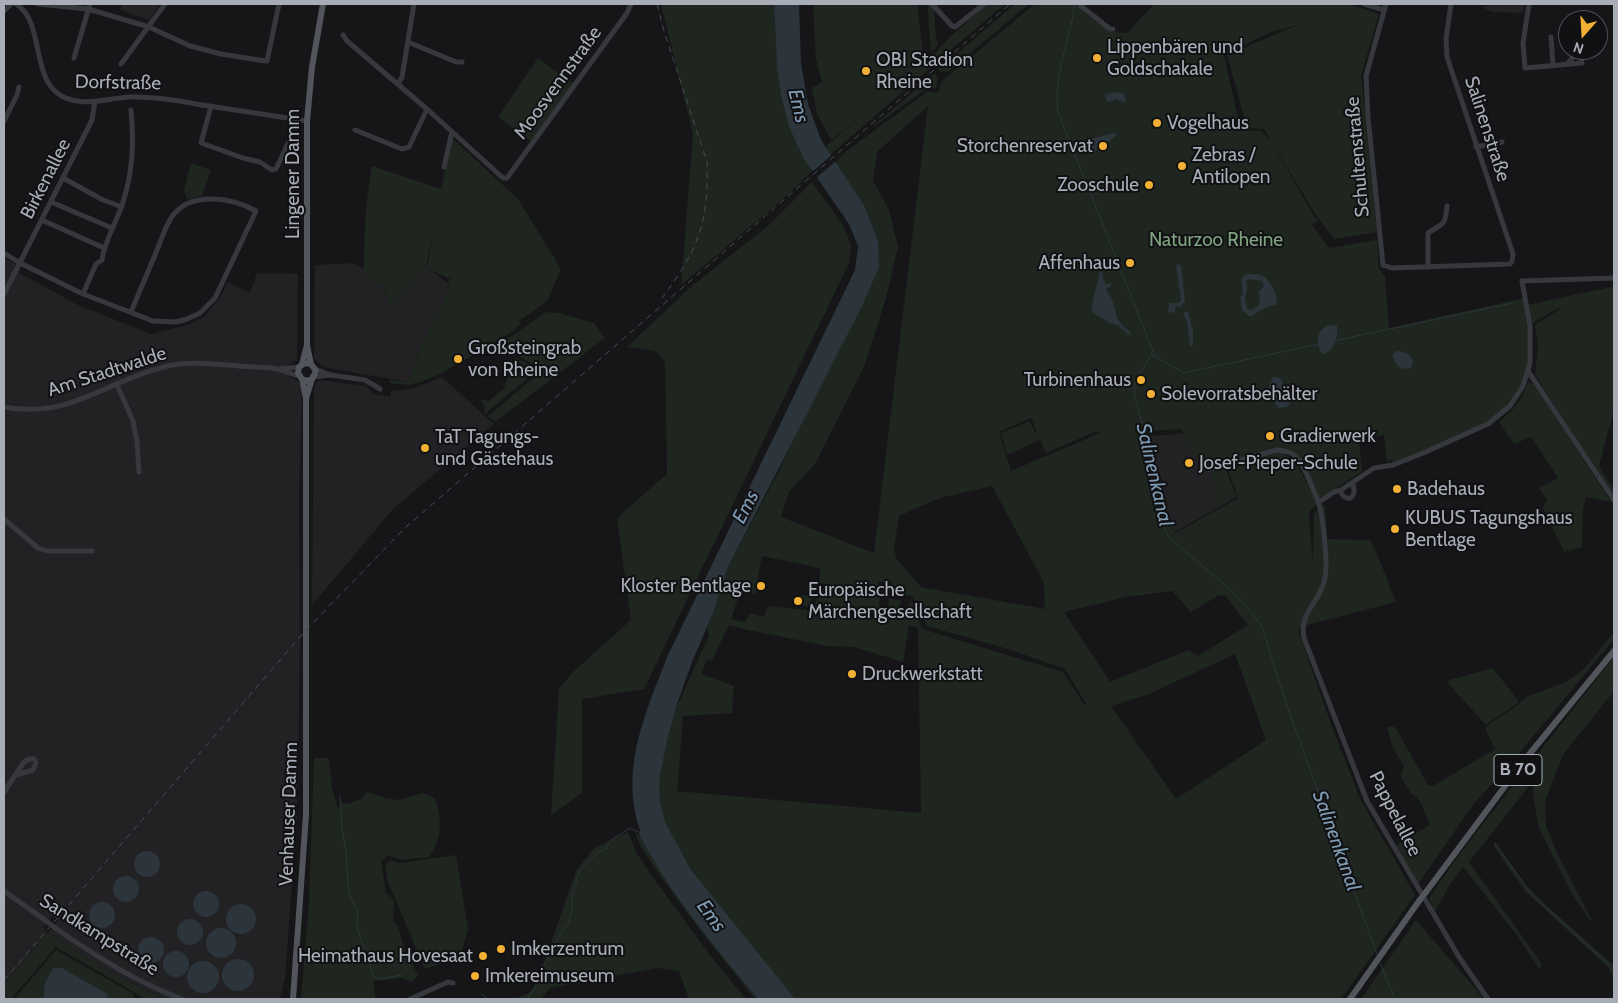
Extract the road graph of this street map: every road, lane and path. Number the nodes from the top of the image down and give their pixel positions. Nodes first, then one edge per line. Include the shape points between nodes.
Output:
1 (11, 4) edge
2 (16, 4) edge
3 (38, 4) edge
4 (164, 4) edge
5 (279, 4) edge
6 (323, 4) edge
7 (414, 4) edge
8 (631, 4) edge
9 (932, 4) edge
10 (984, 4) edge
11 (1082, 4) edge
12 (1364, 4) edge
13 (1386, 4) edge
14 (1451, 4) edge
15 (1529, 4) edge
16 (89, 6) edge
17 (1384, 10) junction
18 (4, 11) edge
19 (149, 27) junction
20 (1113, 29) dead end
21 (342, 35) dead end
22 (1551, 37) dead end
23 (408, 42) junction
24 (74, 58) dead end
25 (462, 62) dead end
26 (121, 64) dead end
27 (1567, 64) dead end
28 (1552, 65) junction
29 (398, 84) junction
30 (19, 87) dead end
31 (95, 101) junction
32 (211, 106) junction
33 (427, 109) junction
34 (132, 110) dead end
35 (4, 121) edge
36 (307, 121) junction
37 (355, 130) dead end
38 (452, 132) junction
39 (289, 141) dead end
40 (1502, 142) dead end
41 (1476, 147) junction
42 (444, 167) dead end
43 (63, 178) junction
44 (51, 202) junction
45 (1447, 206) dead end
46 (122, 207) junction
47 (42, 220) junction
48 (112, 228) junction
49 (104, 248) junction
50 (4, 253) edge
51 (1512, 261) joint
52 (20, 263) junction
53 (1428, 267) junction
54 (1614, 278) edge
55 (4, 294) edge
56 (83, 294) junction
57 (131, 312) junction
58 (307, 345) junction
59 (301, 365) junction
60 (313, 366) junction
61 (279, 370) junction
62 (1528, 372) junction
63 (331, 375) junction
64 (300, 377) junction
65 (313, 378) junction
66 (117, 385) junction
67 (380, 389) dead end
68 (306, 398) junction
69 (4, 407) edge
70 (1209, 469) dead end
71 (139, 472) dead end
72 (1353, 482) junction
73 (1340, 490) junction
74 (1614, 500) edge
75 (1318, 502) junction
76 (4, 519) edge
77 (92, 551) dead end
78 (1614, 651) edge
79 (16, 775) dead end
80 (4, 792) edge
81 (4, 891) edge
82 (295, 973) junction
83 (453, 983) dead end
84 (182, 999) edge
85 (289, 999) edge
86 (293, 999) edge
87 (410, 999) edge
88 (1350, 999) edge
89 (1488, 999) edge

1 - 18 street
2 - 31 street, Dorfstraße via 26,13 44,70 56,92 70,99
3 - 16 street
4 - 19 street
5 - 19 street via 267,61 190,46
6 - 36 main road, Lingener Damm via 318,22
7 - 23 street
8 - 38 street, Moosvennstraße via 507,178 503,178
9 - 10 street via 952,26
11 - 20 street
12 - 17 street
13 - 17 street, Schultenstraße
14 - 41 street, Salinenstraße via 1447,57
15 - 28 street via 1523,43 1525,68
16 - 19 street
16 - 24 street
17 - 53 street, Schultenstraße via 1366,76 1382,261 1389,268
19 - 26 street
21 - 29 street
22 - 28 street
23 - 25 street
23 - 29 street
27 - 28 street
29 - 33 street
30 - 35 street
31 - 32 street, Dorfstraße via 151,96
31 - 43 street, Birkenallee via 92,120
32 - 36 street, Dorfstraße
32 - 39 street via 201,143 260,162 272,170 276,169
33 - 37 street via 409,147 402,149
33 - 38 street
34 - 46 street via 134,141
36 - 58 main road, Lingener Damm
38 - 42 street
40 - 41 street
41 - 51 street, Salinenstraße via 1513,254
43 - 44 street, Birkenallee
43 - 46 street
44 - 47 street, Birkenallee
44 - 48 street
45 - 53 street via 1442,225 1428,233
46 - 48 street
47 - 49 street
47 - 52 street, Birkenallee
48 - 49 street
49 - 56 street via 102,260 96,264
50 - 52 street
51 - 53 street, Schultenstraße via 1506,264
52 - 55 street, Birkenallee
52 - 56 street
54 - 62 street via 1522,281 1530,326
56 - 57 street
57 - 57 street via 163,322 176,322 200,312 219,291 256,211 215,198 189,204 172,215
58 - 59 main road, Lingener Damm
58 - 60 main road, Lingener Damm
59 - 60 main road
59 - 61 street, Am Stadtwalde
59 - 64 main road, Lingener Damm
60 - 63 street
60 - 65 main road, Lingener Damm
61 - 64 street, Am Stadtwalde
61 - 66 street, Am Stadtwalde via 185,363 160,368
62 - 72 street via 1516,399 1495,419 1421,454 1393,465 1374,468
62 - 74 street
63 - 65 street
63 - 67 street via 365,380
64 - 65 main road via 307,381
64 - 68 main road
65 - 68 main road
66 - 69 street, Am Stadtwalde via 65,405 35,409
66 - 71 street via 133,421 138,442
68 - 82 main road, Venhauser Damm via 306,815
70 - 75 street via 1270,451 1285,450 1299,460
72 - 73 street
72 - 73 street via 1352,497 1344,498
73 - 75 street
75 - 89 street, Pappelallee via 1325,552 1325,581 1305,616 1304,638 1368,801 1459,957
76 - 77 street via 38,548
78 - 88 main road, B 70, bridge via 1523,762
79 - 80 street
81 - 84 street, Sandkampstraße, bridge via 99,957 141,982
82 - 85 main road
82 - 86 main road, Venhauser Damm
83 - 87 street via 448,982

